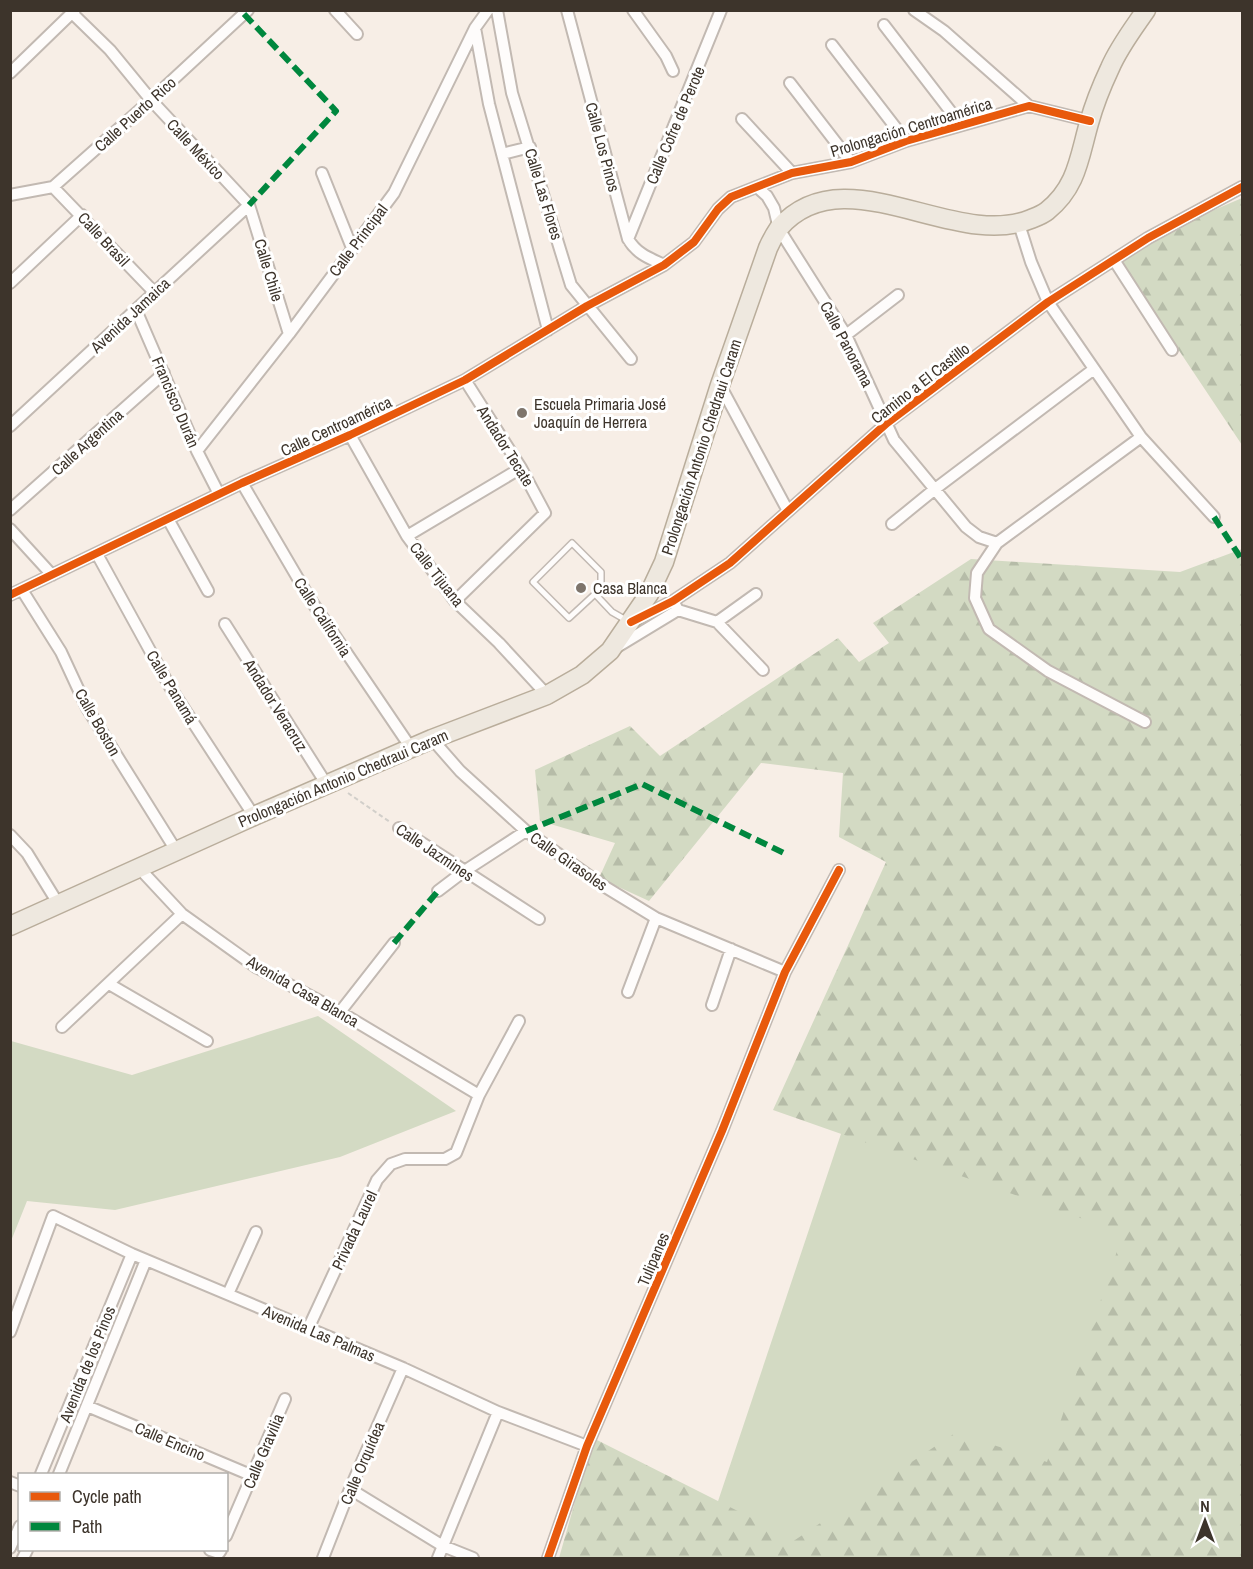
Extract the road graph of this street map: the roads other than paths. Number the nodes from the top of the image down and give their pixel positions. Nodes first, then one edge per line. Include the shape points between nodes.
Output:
1 (248, 10) edge
2 (335, 10) edge
3 (488, 10) edge
4 (497, 10) edge
5 (567, 10) edge
6 (633, 10) edge
7 (722, 10) edge
8 (914, 10) edge
9 (1146, 10) edge
10 (74, 12) edge
11 (885, 25) dead end
12 (475, 28) junction
13 (357, 34) dead end
14 (832, 45) dead end
15 (673, 71) dead end
16 (10, 74) edge
17 (790, 83) dead end
18 (151, 100) junction
19 (1029, 106) junction
20 (742, 119) dead end
21 (1090, 121) junction
22 (961, 125) junction
23 (906, 141) junction
24 (530, 147) junction
25 (502, 154) junction
26 (851, 162) junction
27 (322, 173) dead end
28 (792, 173) junction
29 (53, 187) junction
30 (757, 187) junction
31 (1242, 187) edge
32 (10, 195) edge
33 (249, 205) junction
34 (82, 215) junction
35 (1019, 224) junction
36 (779, 229) junction
37 (628, 239) junction
38 (352, 248) junction
39 (1114, 260) junction
40 (664, 265) junction
41 (10, 283) edge
42 (154, 292) junction
43 (898, 295) dead end
44 (1048, 302) junction
45 (587, 306) junction
46 (136, 310) junction
47 (548, 330) junction
48 (289, 334) junction
49 (846, 334) junction
50 (1172, 350) dead end
51 (631, 359) dead end
52 (1094, 369) junction
53 (164, 373) junction
54 (465, 380) junction
55 (720, 385) junction
56 (887, 423) junction
57 (10, 426) edge
58 (350, 435) junction
59 (1140, 437) junction
60 (197, 451) junction
61 (521, 468) junction
62 (242, 483) junction
63 (935, 489) junction
64 (219, 494) junction
65 (10, 510) edge
66 (788, 511) junction
67 (1214, 517) dead end
68 (168, 519) junction
69 (892, 524) dead end
70 (10, 529) edge
71 (408, 536) junction
72 (997, 543) junction
73 (97, 554) junction
74 (52, 575) junction
75 (22, 590) junction
76 (208, 591) dead end
77 (595, 594) junction
78 (756, 594) dead end
79 (10, 595) edge
80 (455, 601) junction
81 (676, 606) junction
82 (631, 622) junction
83 (717, 622) junction
84 (225, 624) dead end
85 (610, 651) junction
86 (763, 670) dead end
87 (547, 695) junction
88 (1145, 722) dead end
89 (432, 739) junction
90 (411, 748) junction
91 (330, 784) junction
92 (254, 816) junction
93 (399, 828) road end
94 (526, 831) junction
95 (10, 835) edge
96 (177, 852) junction
97 (140, 869) junction
98 (839, 870) dead end
99 (463, 872) junction
100 (438, 891) dead end
101 (59, 905) junction
102 (182, 914) junction
103 (656, 918) junction
104 (538, 919) dead end
105 (10, 926) edge
106 (394, 943) dead end
107 (730, 949) junction
108 (785, 972) junction
109 (109, 984) junction
110 (628, 992) dead end
111 (712, 1005) dead end
112 (340, 1012) junction
113 (519, 1021) dead end
114 (62, 1026) dead end
115 (207, 1041) dead end
116 (480, 1095) junction
117 (256, 1232) dead end
118 (132, 1254) junction
119 (146, 1260) junction
120 (228, 1294) junction
121 (308, 1329) junction
122 (10, 1332) edge
123 (403, 1368) junction
124 (285, 1399) dead end
125 (87, 1406) junction
126 (498, 1412) junction
127 (586, 1446) junction
128 (41, 1473) edge
129 (59, 1473) edge
130 (253, 1476) junction
131 (350, 1489) junction
132 (18, 1530) edge
133 (228, 1532) edge
134 (443, 1546) junction
135 (10, 1548) edge
136 (323, 1558) edge
137 (438, 1558) edge
138 (473, 1558) edge
139 (548, 1558) edge

1 - 18 street, Calle Puerto Rico
2 - 13 street
3 - 12 street, Calle Principal
4 - 24 street, Calle Las Flores via 512,93
5 - 37 street, Calle Los Pinos
6 - 15 street
7 - 37 street, Calle Cofre de Perote
8 - 19 street via 944,31
9 - 21 main road, Prolongación Antonio Chedraui Caram via 1110,67
10 - 16 street
10 - 18 street, Calle México
11 - 22 street
12 - 25 street, Calle Las Flores
12 - 38 street, Calle Principal via 394,193
14 - 23 street
17 - 26 street
18 - 29 street, Calle Puerto Rico
18 - 33 street, Calle México
19 - 21 street, Prolongación Centroamérica
19 - 22 street, Prolongación Centroamérica
20 - 28 street
21 - 35 main road, Prolongación Antonio Chedraui Caram via 1076,174 1062,197 1045,213
22 - 23 street, Prolongación Centroamérica
23 - 26 street, Prolongación Centroamérica
24 - 25 street
24 - 45 street, Calle Las Flores via 571,285
25 - 47 street, Calle Las Flores
26 - 28 street, Prolongación Centroamérica
27 - 38 street
28 - 30 street, Prolongación Centroamérica
29 - 32 street
29 - 34 street, Calle Brasil
30 - 36 street, Calle Panorama via 774,208
30 - 40 street, Prolongación Centroamérica via 731,197 694,242
31 - 39 street, Camino a El Castillo
33 - 42 street, Avenida Jamaica
33 - 48 street, Calle Chile
34 - 41 street
34 - 42 street, Calle Brasil
35 - 36 main road, Prolongación Antonio Chedraui Caram via 980,226 875,202 840,199 815,203
35 - 44 street
36 - 49 street, Calle Panorama
36 - 55 main road, Prolongación Antonio Chedraui Caram via 768,248
37 - 40 street via 634,249
38 - 48 street, Calle Principal
39 - 44 street, Camino a El Castillo
39 - 50 street
40 - 45 street, Calle Centroamérica
42 - 46 street, Avenida Jamaica
43 - 49 street
44 - 52 street
44 - 56 street, Camino a El Castillo
45 - 47 street, Calle Centroamérica
45 - 51 street, Calle Las Flores
46 - 53 street, Francisco Durán
46 - 57 street, Avenida Jamaica
47 - 54 street, Calle Centroamérica
48 - 60 street, Calle Principal
49 - 56 street, Calle Panorama
52 - 59 street
52 - 63 street
53 - 60 street, Francisco Durán
53 - 65 street, Calle Argentina
54 - 58 street, Calle Centroamérica
54 - 61 street, Andador Tecate
55 - 66 street
55 - 82 main road, Prolongación Antonio Chedraui Caram via 664,562
56 - 63 street, Calle Panorama via 894,440
56 - 66 street, Camino a El Castillo
58 - 62 street, Calle Centroamérica
58 - 71 street, Calle Tijuana
59 - 67 street
59 - 72 street
60 - 64 street, Francisco Durán
61 - 71 street
61 - 80 street, Andador Tecate via 545,513
62 - 64 street, Calle Centroamérica
62 - 90 street, Calle California via 310,599
63 - 69 street
63 - 72 street, Calle Panorama via 966,527
64 - 68 street, Calle Centroamérica
66 - 81 street, Camino a El Castillo
68 - 73 street, Calle Centroamérica
68 - 76 street
70 - 74 street
71 - 80 street, Calle Tijuana
72 - 88 street via 977,573 975,598 989,629 1048,671
73 - 74 street, Calle Centroamérica
73 - 92 street, Calle Panamá via 170,687
74 - 75 street, Calle Centroamérica
75 - 79 street, Calle Centroamérica
75 - 96 street, Calle Boston via 61,652 87,708
77 - 77 lane via 601,572 572,543 533,582 569,618
77 - 82 lane via 612,612
78 - 83 street
80 - 87 street, Calle Tijuana
81 - 82 street, Camino a El Castillo
81 - 83 street
81 - 85 street, Camino a El Castillo
82 - 85 main road, Prolongación Antonio Chedraui Caram
83 - 86 street
84 - 91 street, Andador Veracruz
85 - 87 main road, Prolongación Antonio Chedraui Caram via 582,675
87 - 89 main road, Prolongación Antonio Chedraui Caram
89 - 90 main road, Prolongación Antonio Chedraui Caram
89 - 94 street, Calle Girasoles via 460,771
90 - 91 main road, Prolongación Antonio Chedraui Caram
91 - 92 main road, Prolongación Antonio Chedraui Caram
92 - 96 main road, Prolongación Antonio Chedraui Caram
93 - 99 street, Calle Jazmines
94 - 99 street
94 - 103 street, Calle Girasoles
95 - 101 street via 27,853
96 - 97 main road, Prolongación Antonio Chedraui Caram
97 - 101 main road, Prolongación Antonio Chedraui Caram
97 - 102 street, Avenida Casa Blanca
98 - 108 street, Tulipanes
99 - 100 street
99 - 104 street, Calle Jazmines
101 - 105 main road, Prolongación Antonio Chedraui Caram
102 - 109 street
102 - 112 street, Avenida Casa Blanca via 256,967
103 - 107 street, Calle Girasoles
103 - 110 street
106 - 112 street
107 - 108 street, Calle Girasoles
107 - 111 street
108 - 127 street, Tulipanes via 717,1142
109 - 114 street
109 - 115 street
112 - 116 street, Avenida Casa Blanca
113 - 116 street, Privada Laurel
116 - 121 street, Privada Laurel via 456,1153 445,1159 405,1159 391,1164 377,1180
117 - 120 street
118 - 119 street, Avenida Las Palmas
118 - 122 street, Avenida Las Palmas via 53,1216
118 - 128 street, Avenida de los Pinos
119 - 120 street, Avenida Las Palmas
119 - 125 street, Avenida de los Pinos
120 - 121 street, Avenida Las Palmas
121 - 123 street, Avenida Las Palmas
123 - 126 street, Avenida Las Palmas
123 - 131 street, Calle Orquídea
124 - 130 street, Calle Gravilia
125 - 129 street, Avenida de los Pinos
125 - 130 street, Calle Encino
126 - 127 street, Avenida Las Palmas
126 - 134 street
127 - 139 street, Tulipanes
130 - 133 street, Calle Gravilia
131 - 134 street
131 - 136 street, Calle Orquídea
132 - 135 street
134 - 137 street
134 - 138 street

